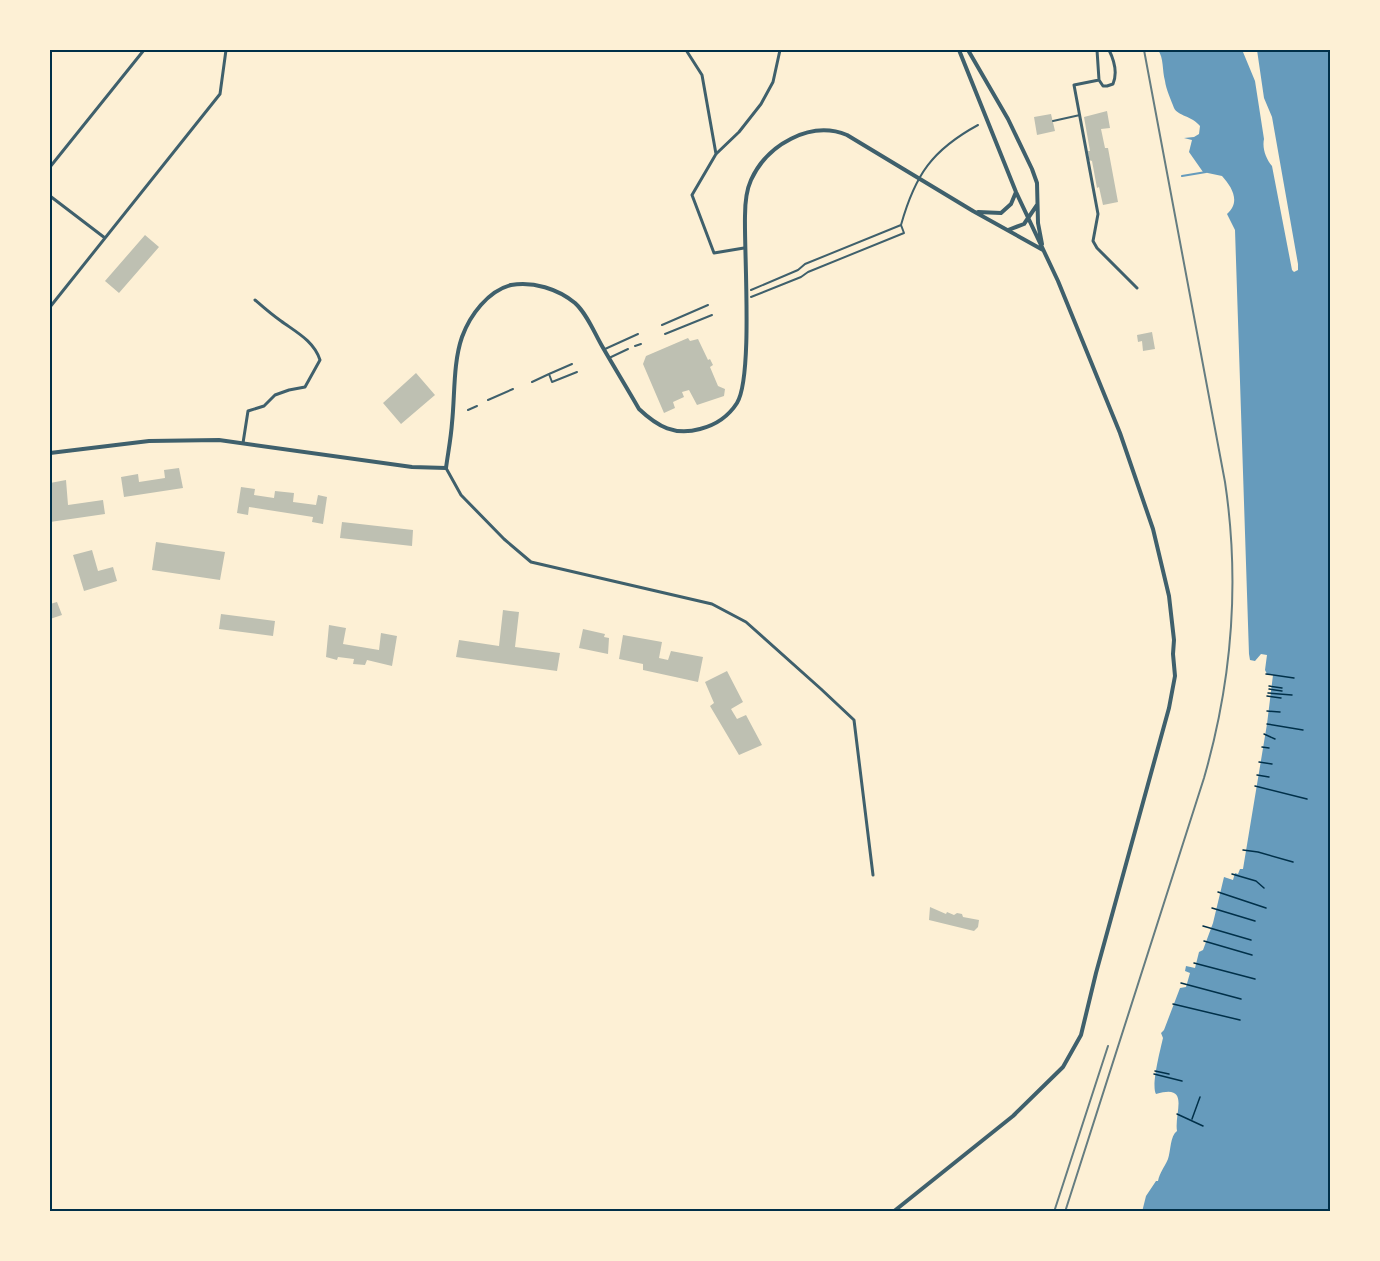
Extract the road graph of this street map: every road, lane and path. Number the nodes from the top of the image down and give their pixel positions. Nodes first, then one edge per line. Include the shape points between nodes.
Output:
1 (144, 50) edge
2 (226, 50) edge
3 (687, 50) edge
4 (780, 50) edge
5 (959, 50) edge
6 (968, 50) edge
7 (1097, 50) edge
8 (1109, 50) edge
9 (977, 64) junction
10 (967, 67) junction
11 (1099, 80) junction
12 (1080, 115) junction
13 (1053, 121) dead end
14 (978, 125) dead end
15 (716, 154) junction
16 (50, 167) edge
17 (918, 177) junction
18 (1016, 192) junction
19 (50, 196) edge
20 (1038, 202) junction
21 (973, 211) junction
22 (1029, 220) junction
23 (901, 225) junction
24 (1007, 230) junction
25 (105, 238) junction
26 (744, 248) junction
27 (1043, 250) junction
28 (1137, 288) dead end
29 (751, 290) dead end
30 (751, 297) dead end
31 (255, 300) dead end
32 (708, 305) dead end
33 (50, 307) edge
34 (712, 315) dead end
35 (662, 325) dead end
36 (638, 334) dead end
37 (665, 334) dead end
38 (641, 344) dead end
39 (635, 346) dead end
40 (604, 349) junction
41 (628, 350) dead end
42 (609, 358) junction
43 (572, 364) dead end
44 (577, 372) dead end
45 (549, 374) junction
46 (532, 382) dead end
47 (513, 389) dead end
48 (488, 400) dead end
49 (477, 406) dead end
50 (468, 410) dead end
51 (243, 443) junction
52 (50, 453) edge
53 (446, 468) junction
54 (1266, 674) dead end
55 (1294, 678) dead end
56 (1269, 687) dead end
57 (1282, 689) dead end
58 (1268, 693) dead end
59 (1292, 695) dead end
60 (1267, 696) dead end
61 (1281, 698) dead end
62 (1267, 711) dead end
63 (1280, 712) dead end
64 (1267, 724) dead end
65 (1304, 730) dead end
66 (1264, 734) dead end
67 (1275, 739) dead end
68 (1262, 747) dead end
69 (1269, 748) dead end
70 (1259, 762) dead end
71 (1272, 764) dead end
72 (1257, 775) dead end
73 (1269, 777) dead end
74 (1254, 786) dead end
75 (1307, 799) dead end
76 (1243, 850) dead end
77 (1293, 862) dead end
78 (1232, 874) dead end
79 (873, 875) dead end
80 (1264, 888) dead end
81 (1218, 892) dead end
82 (1212, 908) dead end
83 (1266, 908) dead end
84 (1256, 921) dead end
85 (1203, 926) dead end
86 (1251, 940) dead end
87 (1204, 941) dead end
88 (1252, 955) dead end
89 (1194, 963) dead end
90 (1255, 979) dead end
91 (1181, 982) dead end
92 (1241, 999) dead end
93 (1173, 1004) dead end
94 (1240, 1020) dead end
95 (1169, 1074) dead end
96 (1182, 1081) dead end
97 (1200, 1097) dead end
98 (1177, 1114) dead end
99 (1192, 1120) junction
100 (1203, 1126) dead end
101 (893, 1212) edge

1 - 16 street
2 - 25 street via 220,94
3 - 15 street via 702,75
4 - 15 street via 773,82 761,104
5 - 10 street
6 - 9 street
7 - 11 street
8 - 11 street via 1115,66 1114,80 1107,86
9 - 10 street via 970,62
9 - 20 street via 1027,156 1037,183
10 - 18 street
11 - 12 street via 1074,85
12 - 13 street
12 - 28 street via 1098,216 1093,241
14 - 17 street via 947,144
15 - 26 street via 692,195 714,252
17 - 21 street
17 - 23 street
17 - 26 street via 840,132 798,136 780,145 762,162 750,182 745,202
18 - 21 street via 1011,204 1000,213
18 - 22 street
19 - 25 street
20 - 22 street
20 - 27 street
21 - 24 street
22 - 24 street
22 - 27 street
23 - 29 street
23 - 30 street via 904,233
24 - 27 street
25 - 33 street
26 - 42 street via 744,375 738,402 724,419 685,434 656,423 639,409
27 - 101 street via 1120,433 1159,550 1171,612 1175,676 1077,1045 1063,1066 1013,1116
31 - 51 street via 317,349 320,360 305,387 275,395 264,406 248,411
32 - 35 street
34 - 37 street
36 - 40 street
38 - 39 street
40 - 42 street
40 - 53 street via 576,304 561,294 523,283 505,287 488,298 473,314 462,336
41 - 42 street
43 - 45 street
44 - 45 street via 552,382
45 - 46 street
47 - 48 street
49 - 50 street
51 - 52 street via 149,441
51 - 53 street via 412,467
53 - 79 street via 461,495 531,561 711,604 746,622 821,688 854,720
54 - 55 path
56 - 57 path
58 - 59 path
60 - 61 path
62 - 63 path
64 - 65 path
66 - 67 path
68 - 69 path
70 - 71 path
72 - 73 path
74 - 75 path
76 - 77 path
78 - 80 path via 1256,881
81 - 83 path
82 - 84 path
85 - 86 path
87 - 88 path
89 - 90 path
91 - 92 path
93 - 94 path
95 - 96 path via 1154,1072
97 - 99 path
98 - 99 path
99 - 100 path

